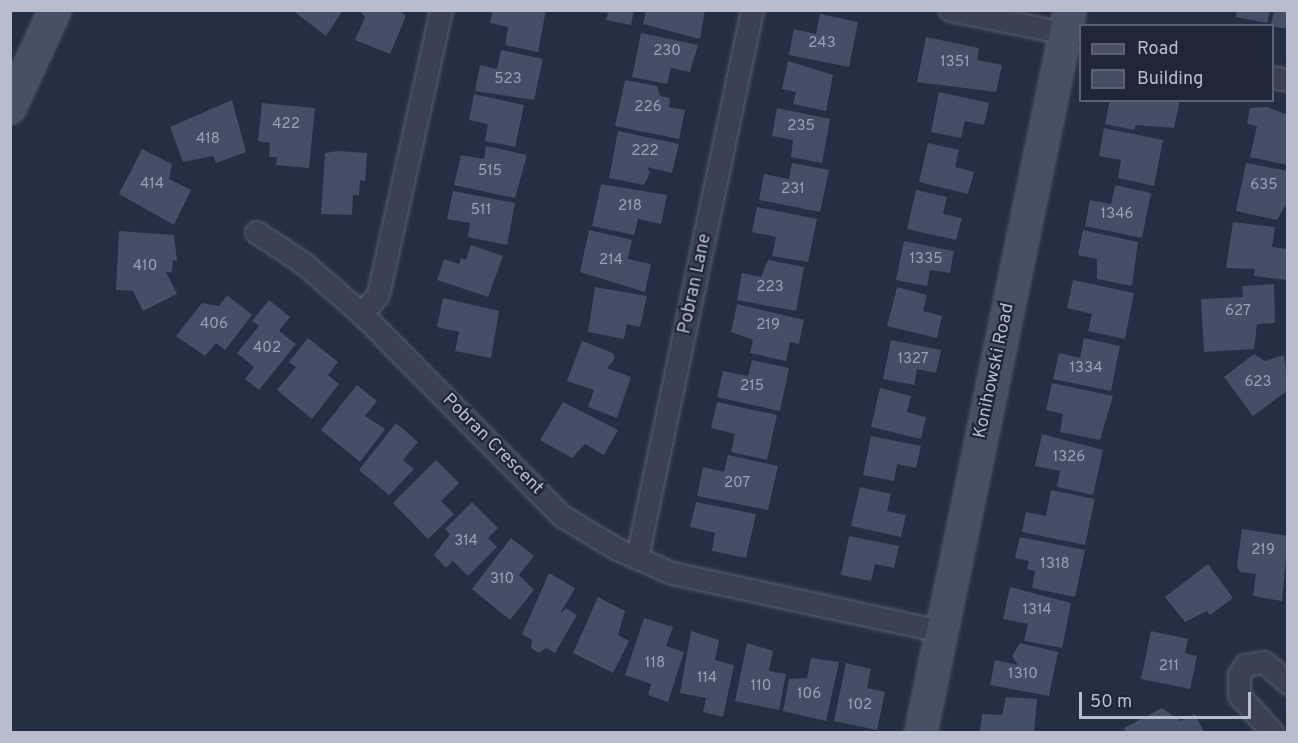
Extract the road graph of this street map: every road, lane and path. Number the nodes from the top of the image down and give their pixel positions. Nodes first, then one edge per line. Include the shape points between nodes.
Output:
1 (55, 10) edge
2 (441, 10) edge
3 (752, 10) edge
4 (950, 10) edge
5 (1072, 27) edge
6 (10, 108) edge
7 (256, 232) dead end
8 (362, 314) junction
9 (637, 557) junction
10 (941, 631) junction
11 (1287, 684) edge
12 (921, 732) edge
13 (1272, 732) edge

1 - 6 street
2 - 8 street via 378,294
3 - 9 street, Pobran Lane
4 - 5 street
5 - 10 street, Konihowski Road
7 - 8 street, Pobran Crescent via 302,262
8 - 9 street, Pobran Crescent via 562,516
9 - 10 street, Pobran Crescent via 672,573
10 - 12 street, Konihowski Road
11 - 13 street via 1264,662 1245,665 1239,674 1239,695

